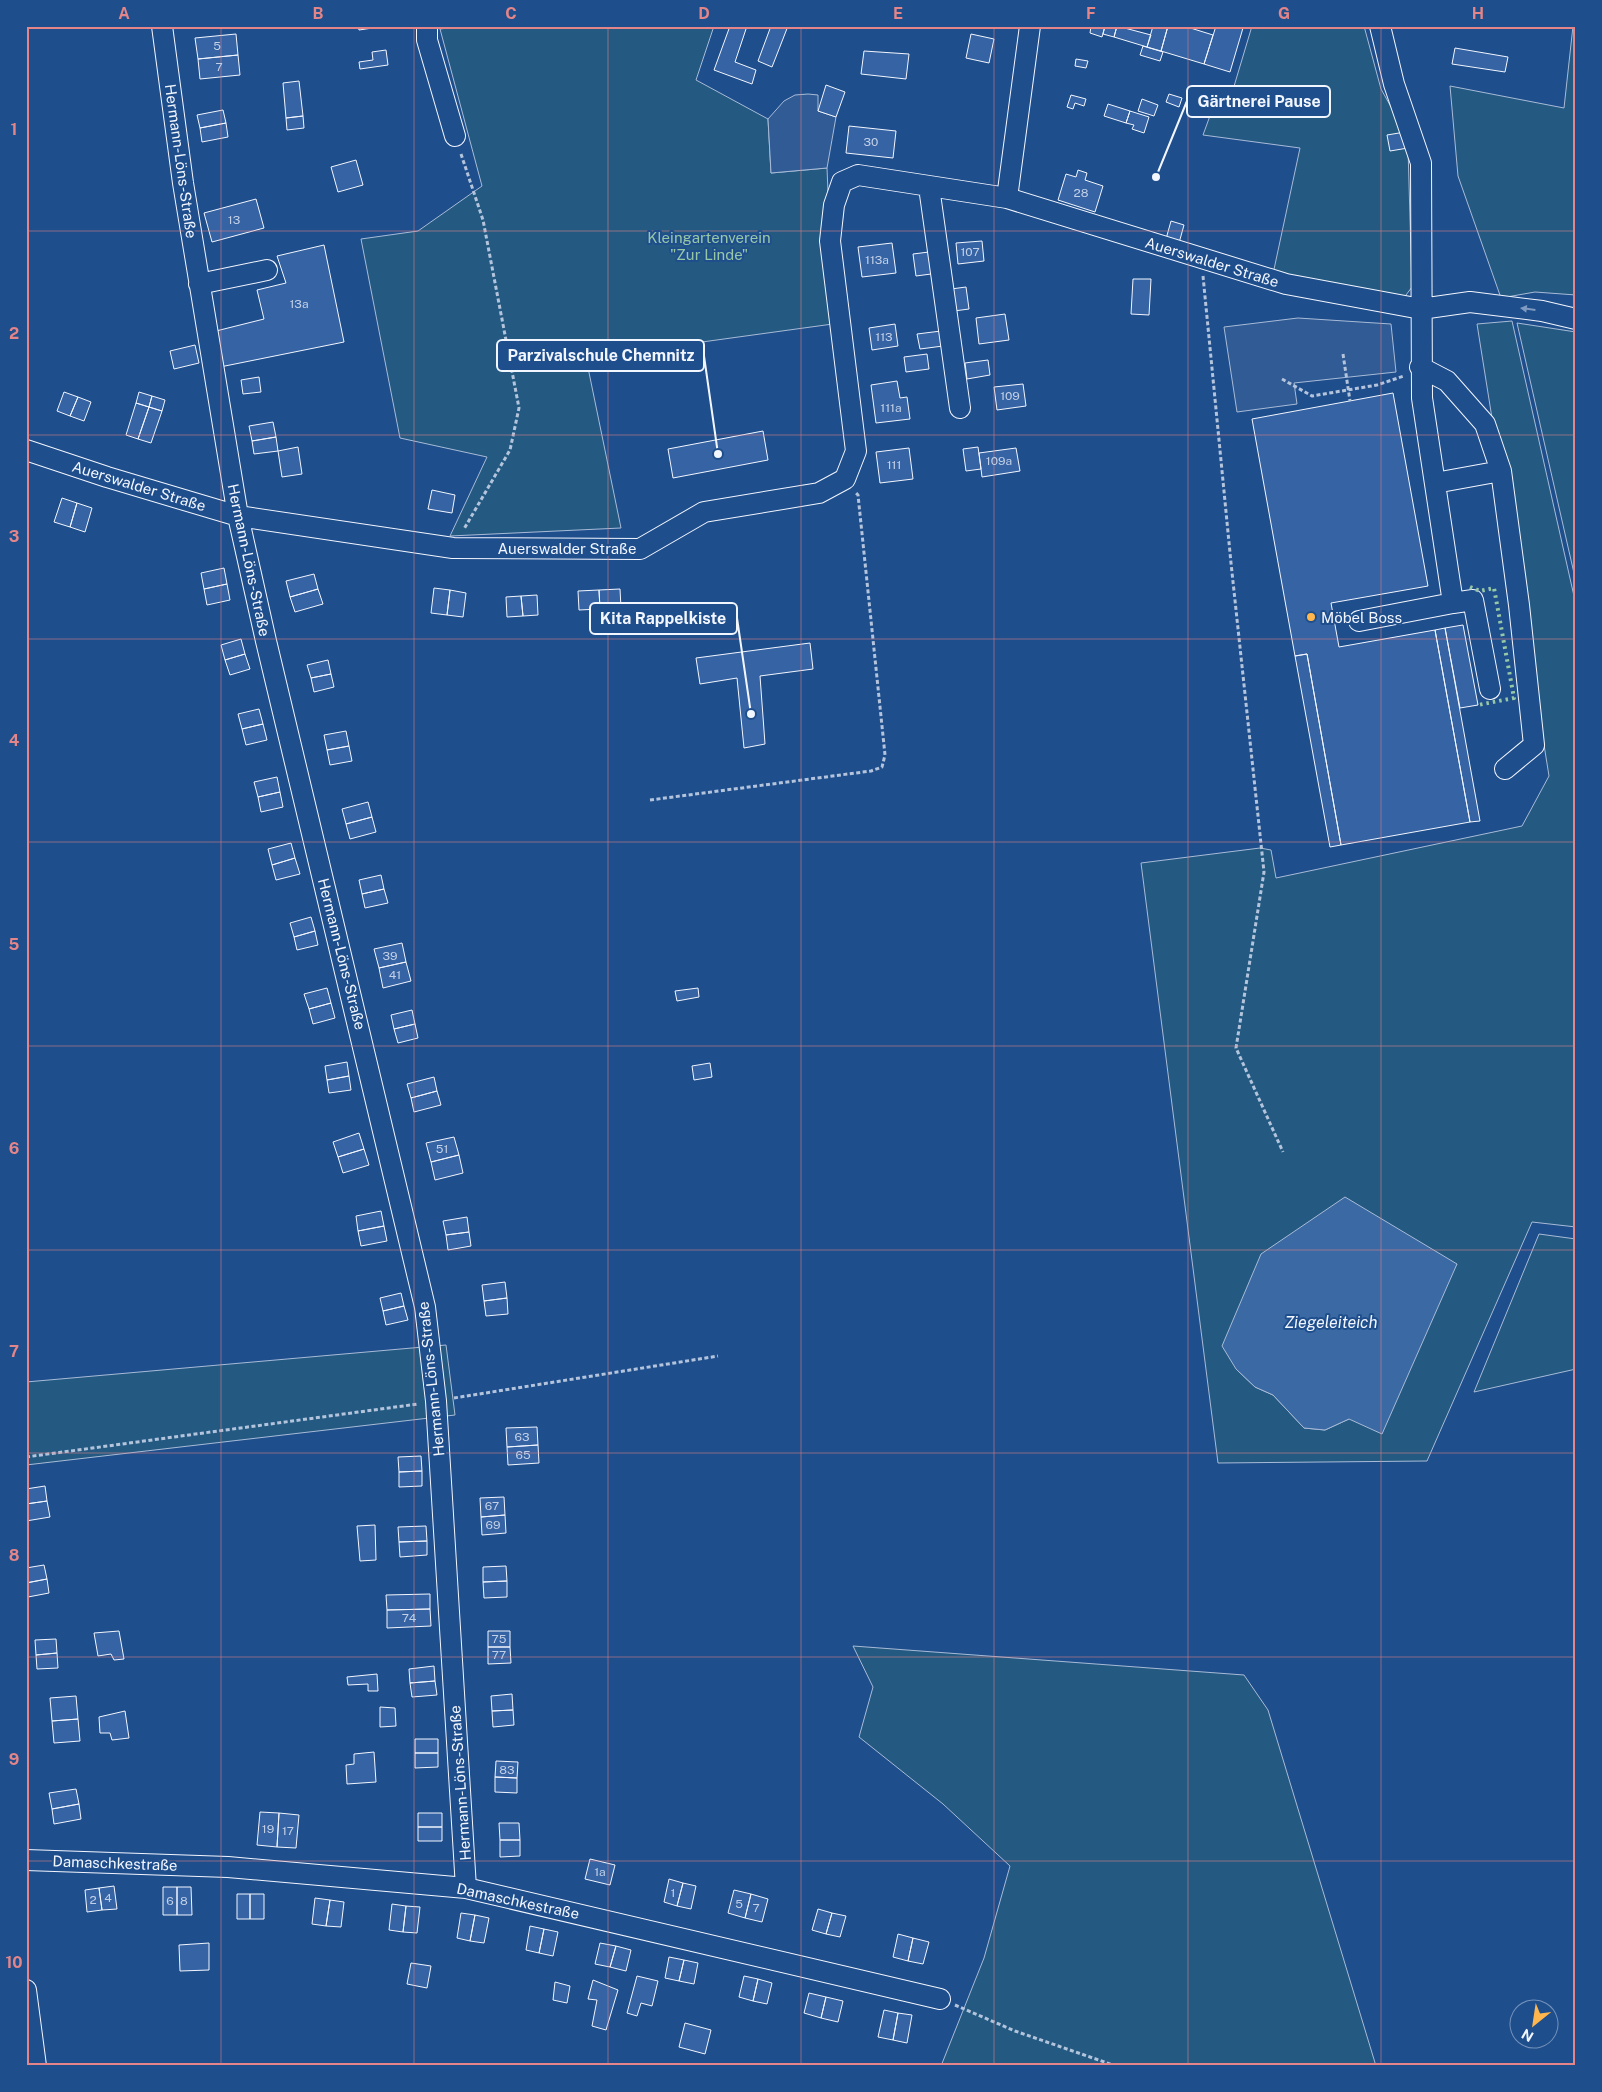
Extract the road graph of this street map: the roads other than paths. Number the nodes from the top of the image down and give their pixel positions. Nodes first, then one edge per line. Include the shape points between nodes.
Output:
1 (162, 26) edge
2 (427, 26) edge
3 (1030, 26) edge
4 (1380, 26) edge
5 (455, 136) road end
6 (929, 187) junction
7 (1007, 198) junction
8 (267, 270) dead end
9 (200, 284) junction
10 (1421, 309) junction
11 (1576, 320) edge
12 (1420, 366) junction
13 (960, 408) dead end
14 (26, 450) edge
15 (1501, 471) junction
16 (1435, 483) junction
17 (238, 516) junction
18 (1453, 603) junction
19 (1359, 621) dead end
20 (1490, 690) dead end
21 (1505, 769) dead end
22 (26, 1860) edge
23 (466, 1888) junction
24 (26, 1990) edge
25 (940, 1999) road end
26 (36, 2066) edge

1 - 9 street, Hermann-Löns-Straße
2 - 5 street via 427,40
3 - 7 street
4 - 10 street via 1394,84 1421,163
6 - 7 street, Auerswalder Straße
6 - 13 street
6 - 17 street, Auerswalder Straße via 858,175 842,182 834,205 830,241 856,451 845,479 819,493 704,512 640,549 453,548
7 - 10 street, Auerswalder Straße via 1286,284
8 - 9 street
9 - 17 street, Hermann-Löns-Straße
11 -> 10 street, Auerswalder Straße via 1542,311 1470,302
10 - 12 street
12 - 15 street via 1448,381 1485,424
12 - 16 street
14 - 17 street, Auerswalder Straße via 107,478
15 - 16 street
15 - 21 street via 1534,746
16 - 18 street
17 - 23 street, Hermann-Löns-Straße via 425,1307
18 - 19 street
18 - 20 street via 1473,600
22 - 23 street, Damaschkestraße via 228,1867
23 - 25 street, Damaschkestraße
24 - 26 street

